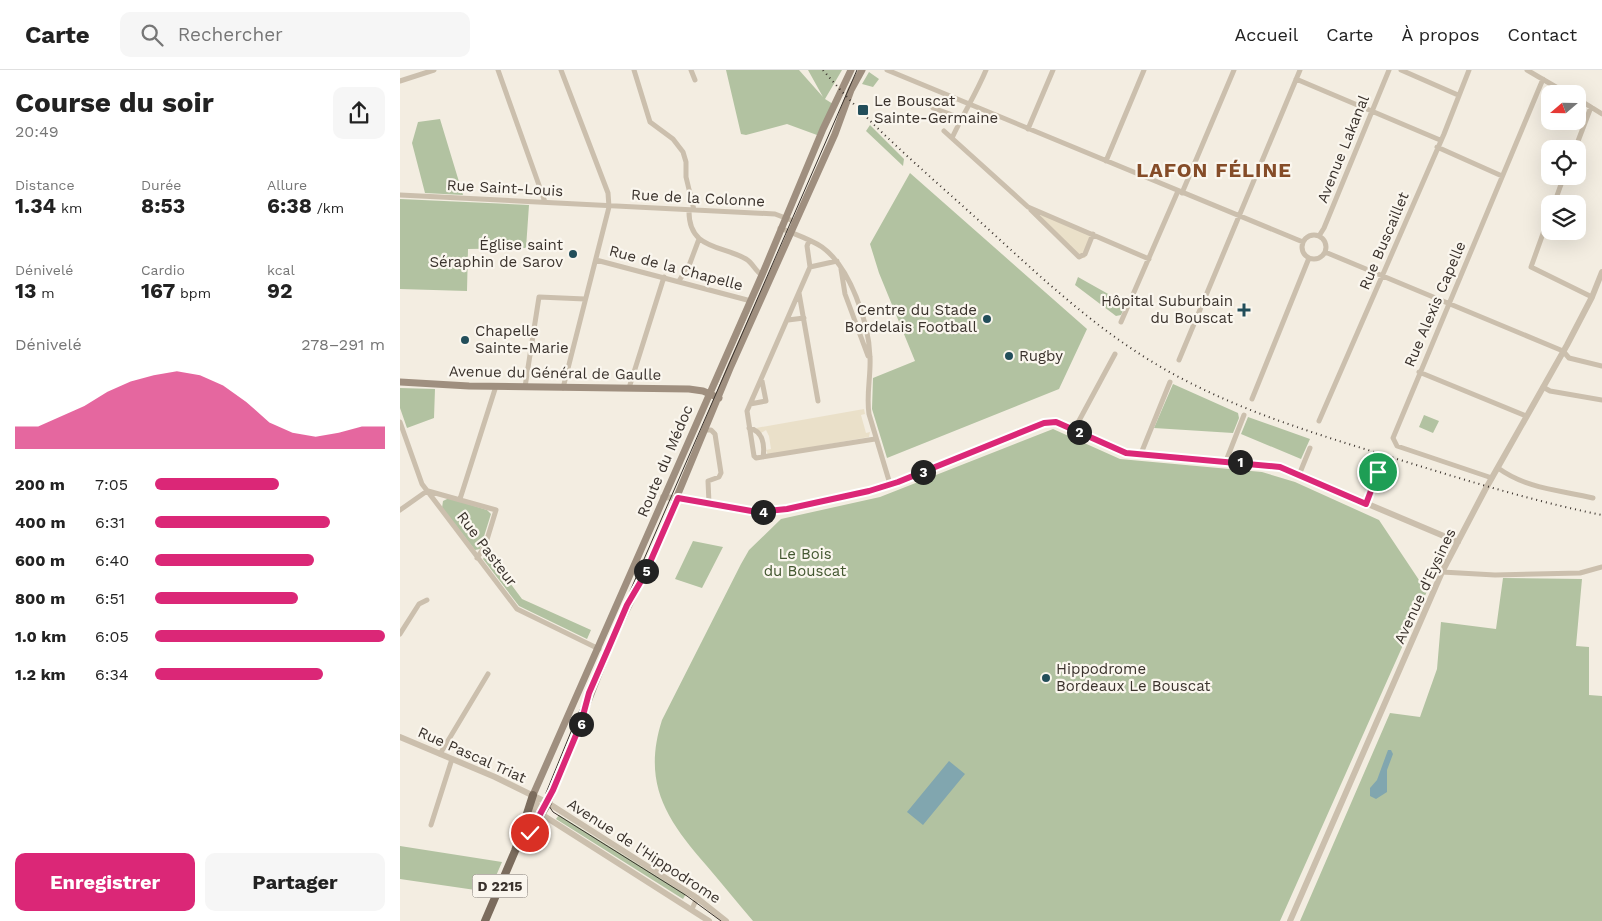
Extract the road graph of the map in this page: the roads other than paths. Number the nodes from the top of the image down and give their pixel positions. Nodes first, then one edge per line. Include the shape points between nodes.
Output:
1 (434, 70) edge
2 (498, 70) edge
3 (561, 70) edge
4 (634, 70) edge
5 (691, 70) edge
6 (851, 70) edge
7 (862, 70) edge
8 (887, 70) edge
9 (986, 70) edge
10 (1053, 70) edge
11 (1144, 70) edge
12 (1234, 70) edge
13 (1300, 70) edge
14 (1389, 70) edge
15 (1401, 70) edge
16 (1469, 70) edge
17 (1527, 70) edge
18 (1296, 79) junction
19 (1543, 79) junction
20 (695, 80) dead end
21 (400, 81) edge
22 (1553, 85) edge
23 (1458, 95) junction
24 (1586, 104) edge
25 (971, 105) junction
26 (1591, 107) junction
27 (933, 108) dead end
28 (1371, 111) junction
29 (1602, 114) edge
30 (961, 118) junction
31 (1028, 129) junction
32 (944, 131) dead end
33 (952, 138) junction
34 (1440, 140) junction
35 (1578, 140) edge
36 (1437, 147) junction
37 (1106, 161) junction
38 (1502, 176) junction
39 (1180, 192) junction
40 (400, 195) edge
41 (545, 202) junction
42 (609, 206) junction
43 (1028, 207) junction
44 (692, 210) junction
45 (1239, 216) junction
46 (784, 217) junction
47 (796, 222) junction
48 (780, 228) junction
49 (791, 233) junction
50 (1092, 234) junction
51 (1318, 236) junction
52 (699, 239) junction
53 (1541, 239) edge
54 (809, 241) junction
55 (1303, 242) junction
56 (1325, 252) junction
57 (1309, 258) junction
58 (1149, 259) junction
59 (596, 260) junction
60 (837, 262) junction
61 (810, 267) junction
62 (841, 268) junction
63 (1602, 272) edge
64 (762, 275) junction
65 (1382, 276) junction
66 (664, 277) junction
67 (679, 281) junction
68 (850, 282) junction
69 (844, 286) junction
70 (799, 293) junction
71 (1592, 297) junction
72 (585, 299) junction
73 (750, 301) junction
74 (1449, 304) junction
75 (804, 318) junction
76 (788, 320) junction
77 (1122, 322) dead end
78 (863, 324) junction
79 (857, 326) junction
80 (1563, 351) junction
81 (1114, 354) dead end
82 (1179, 360) dead end
83 (869, 364) junction
84 (1602, 366) edge
85 (1419, 372) junction
86 (762, 380) junction
87 (400, 382) edge
88 (1170, 382) dead end
89 (496, 386) junction
90 (525, 387) junction
91 (1543, 387) junction
92 (563, 388) junction
93 (629, 388) junction
94 (708, 393) junction
95 (719, 398) junction
96 (1252, 398) dead end
97 (1602, 400) edge
98 (818, 401) dead end
99 (750, 404) junction
100 (1244, 415) dead end
101 (1526, 416) junction
102 (1319, 421) dead end
103 (400, 422) edge
104 (749, 428) junction
105 (705, 430) junction
106 (1074, 430) junction
107 (875, 439) junction
108 (1310, 448) dead end
109 (1140, 456) junction
110 (763, 457) junction
111 (1226, 461) junction
112 (1368, 463) dead end
113 (1498, 468) junction
114 (1299, 475) junction
115 (1492, 478) junction
116 (890, 484) junction
117 (427, 491) junction
118 (663, 497) junction
119 (678, 498) junction
120 (1593, 498) dead end
121 (460, 499) junction
122 (709, 503) junction
123 (1366, 504) junction
124 (400, 510) edge
125 (1458, 542) junction
126 (477, 558) junction
127 (1602, 567) edge
128 (1442, 572) junction
129 (427, 600) dead end
130 (400, 634) edge
131 (599, 649) junction
132 (488, 674) dead end
133 (400, 737) edge
134 (440, 754) junction
135 (452, 759) junction
136 (533, 795) junction
137 (548, 802) junction
138 (542, 814) junction
139 (431, 825) dead end
140 (525, 839) junction
141 (515, 851) junction
142 (697, 898) junction
143 (692, 909) junction
144 (485, 921) edge
145 (709, 921) edge
146 (726, 921) edge
147 (1290, 921) edge

1 - 21 street
2 - 41 street
3 - 42 street via 608,193
4 - 44 street via 650,122 673,139 683,152
5 - 20 street
6 - 46 main road, Route du Médoc / D 2215
7 - 47 main road, Route du Médoc / D 2215
8 - 25 street
9 - 25 street
10 - 31 street
11 - 37 street
12 - 39 street
13 - 18 street
14 - 28 street, Avenue Lakanal
15 - 23 street
16 - 23 street, Rue Buscaillet
17 - 19 street
18 - 28 street
18 - 45 street
19 - 22 street
19 - 38 street, Rue Alexis Capelle
23 - 34 street, Rue Buscaillet
24 - 26 street
25 - 30 street
25 - 31 street
26 - 29 street
26 - 35 street
27 - 30 street
28 - 34 street
28 - 51 street, Avenue Lakanal
30 - 33 street
31 - 37 street
32 - 33 street
33 - 43 street
34 - 36 street, Rue Buscaillet
36 - 38 street
36 - 65 street, Rue Buscaillet
37 - 39 street
38 - 74 street, Rue Alexis Capelle
39 - 45 street
39 - 58 street
40 - 41 street, Rue Saint-Louis
41 - 42 street, Rue Saint-Louis
42 - 44 street, Rue de la Colonne
42 - 59 street
43 - 50 street
43 - 50 street via 1079,256 1085,254
44 - 46 street, Rue de la Colonne
44 - 52 street via 689,216
45 - 55 street
45 - 82 street
46 - 47 street, Rue de la Colonne
46 - 48 main road, Route du Médoc / D 2215
47 - 49 main road, Route du Médoc / D 2215
48 - 49 street
48 - 64 main road, Route du Médoc / D 2215
49 - 54 street
49 - 95 main road, Route du Médoc / D 2215
50 - 58 street
51 - 55 street via 1308,236
51 - 56 street via 1325,242
52 - 64 street via 746,259
52 - 67 street
53 - 71 street via 1531,267
54 - 60 street
54 - 61 street
55 - 57 street via 1303,251
56 - 57 street via 1318,258
56 - 65 street
57 - 96 street
58 - 77 street
59 - 66 street, Rue de la Chapelle
59 - 72 street
60 - 61 street
60 - 62 street
61 - 70 street
62 - 68 street
62 - 69 street
63 - 71 street, Avenue d'Eysines
64 - 73 main road, Route du Médoc / D 2215
65 - 74 street
65 - 102 street, Rue Buscaillet
66 - 67 street, Rue de la Chapelle
66 - 93 street
67 - 73 street, Rue de la Chapelle
68 - 69 street
68 - 78 street
69 - 79 street
70 - 75 street
70 - 76 street
71 - 80 street, Avenue d'Eysines
72 - 90 street via 539,297
72 - 92 street
73 - 94 main road, Route du Médoc / D 2215
74 - 80 street
74 - 85 street, Rue Alexis Capelle
75 - 76 street
75 - 98 street
76 - 86 street
78 - 79 street
78 - 83 street
79 - 83 street
80 - 84 street via 1569,358
80 - 91 street, Avenue d'Eysines
81 - 106 street
83 - 107 street via 867,403
85 - 101 street
85 - 115 street, Rue Alexis Capelle via 1393,438 1394,443
86 - 99 street
86 - 99 street via 766,401
87 - 89 main road, Avenue du Général de Gaulle
88 - 109 street
89 - 90 main road, Avenue du Général de Gaulle
89 - 121 street
90 - 92 main road, Avenue du Général de Gaulle
91 - 97 street
91 - 101 street, Avenue d'Eysines
92 - 93 main road, Avenue du Général de Gaulle
93 - 94 main road, Avenue du Général de Gaulle
94 - 95 main road, Avenue du Général de Gaulle
94 - 118 main road, Route du Médoc / D 2215
95 - 105 main road, Route du Médoc / D 2215
99 - 104 street via 747,411
100 - 111 street
101 - 113 street, Avenue d'Eysines
103 - 117 street, Rue Pasteur
104 - 110 street via 759,433
104 - 110 street via 754,456
105 - 119 main road, Route du Médoc / D 2215
105 - 122 street via 715,434 721,473 708,481
106 - 109 street
106 - 116 street via 1056,422 1044,423
107 - 110 street
107 - 116 street
108 - 114 street
109 - 111 street
111 - 114 street via 1271,465
112 - 123 street via 1371,459 1378,461 1380,466
113 - 115 street, Avenue d'Eysines
113 - 120 street via 1525,484
114 - 123 street
115 - 125 street, Avenue d'Eysines
116 - 122 street via 767,512 734,510
117 - 121 street
117 - 124 street
117 - 126 street, Rue Pasteur
118 - 119 street
118 - 131 main road, Route du Médoc / D 2215
119 - 122 street
119 - 137 main road, Route du Médoc / D 2215 via 589,693 579,728
121 - 126 street via 496,510 485,546
123 - 125 street
125 - 128 street, Avenue d'Eysines
126 - 131 street, Rue Pasteur via 517,609
127 - 128 street via 1580,574
128 - 147 street, Avenue d'Eysines
129 - 130 street via 419,604
131 - 136 main road, Route du Médoc / D 2215
132 - 134 street
133 - 134 street, Rue Pascal Triat
134 - 135 street, Rue Pascal Triat
135 - 136 street, Rue Pascal Triat
135 - 139 street
136 - 137 street, Rue Pascal Triat
136 - 138 street
136 - 140 street via 534,812
136 - 141 main road, Route du Médoc / D 2215
137 - 138 main road, Route du Médoc / D 2215
137 - 142 street, Avenue de l'Hippodrome
138 - 140 main road, Route du Médoc / D 2215
138 - 143 street, Avenue de l'Hippodrome
140 - 141 main road, Route du Médoc / D 2215
141 - 144 main road, Route du Médoc / D 2215
142 - 143 street
142 - 146 street, Avenue de l'Hippodrome
143 - 145 street, Avenue de l'Hippodrome

